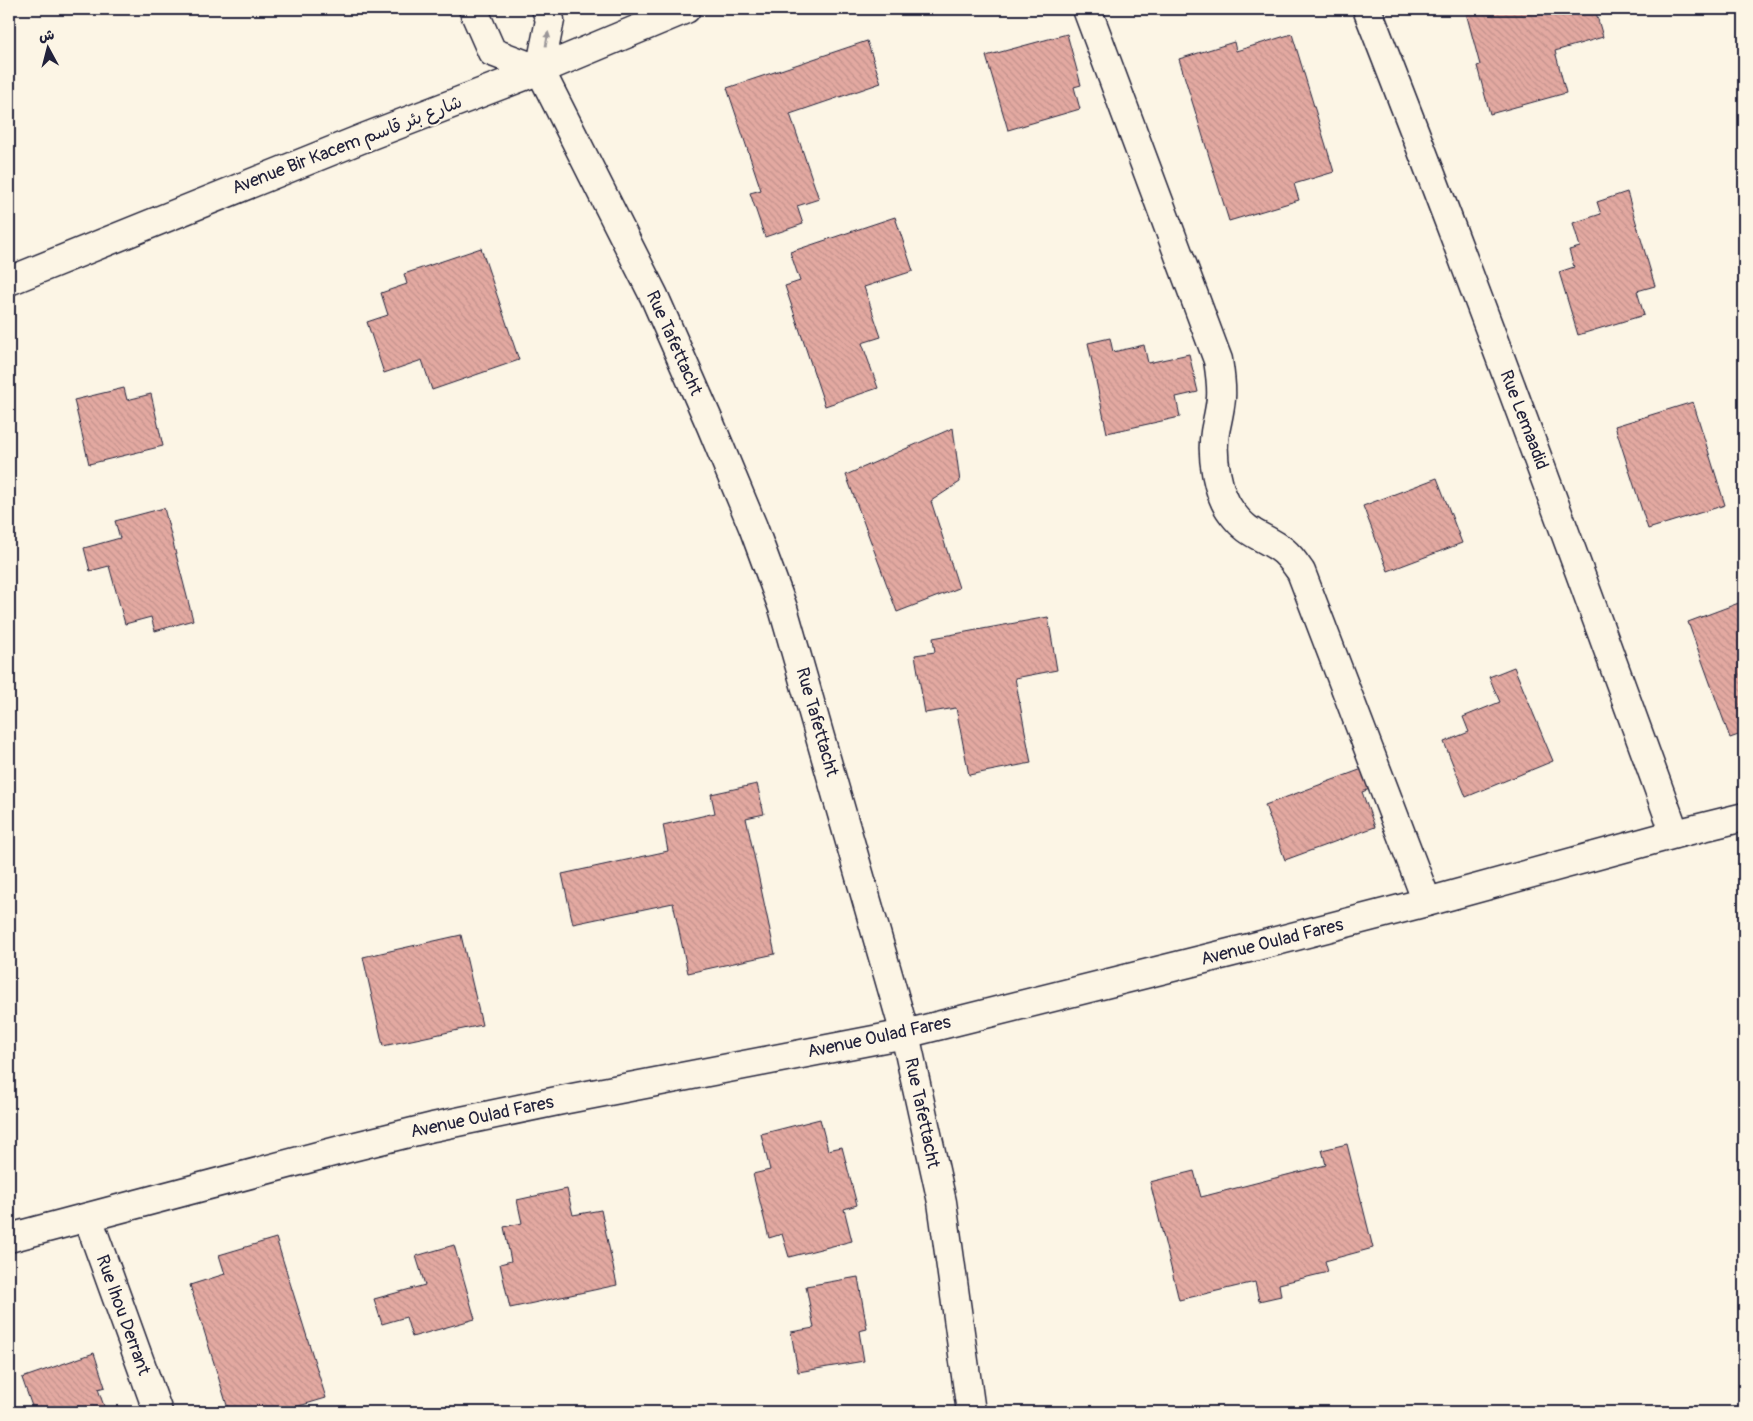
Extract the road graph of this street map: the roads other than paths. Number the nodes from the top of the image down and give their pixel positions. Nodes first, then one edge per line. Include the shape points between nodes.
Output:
1 (473, 9) edge
2 (546, 9) edge
3 (686, 9) edge
4 (1087, 9) edge
5 (1367, 9) edge
6 (540, 70) junction
7 (9, 281) edge
8 (1744, 817) edge
9 (1675, 834) junction
10 (1427, 902) junction
11 (905, 1034) junction
12 (88, 1218) junction
13 (9, 1238) edge
14 (158, 1412) edge
15 (971, 1412) edge

1 - 6 street via 492,52
6 -> 2 street via 550,20
3 - 6 street, Avenue Bir Kacem شارع بئر قاسم
4 - 10 street via 1218,360 1222,397 1214,450 1224,499 1230,512 1250,533 1279,547 1301,572
5 - 9 street, Rue Lemaadid via 1553,497
6 - 7 street, Avenue Bir Kacem شارع بئر قاسم via 357,140
6 - 11 street, Rue Tafettacht via 654,296 756,536 783,608 804,678
8 - 9 street, Avenue Oulad Fares
9 - 10 street, Avenue Oulad Fares
10 - 11 street, Avenue Oulad Fares
11 - 12 street, Avenue Oulad Fares via 434,1127
11 - 15 street, Rue Tafettacht via 942,1202
12 - 13 street, Avenue Oulad Fares
12 - 14 street, Rue Ihou Derrant

